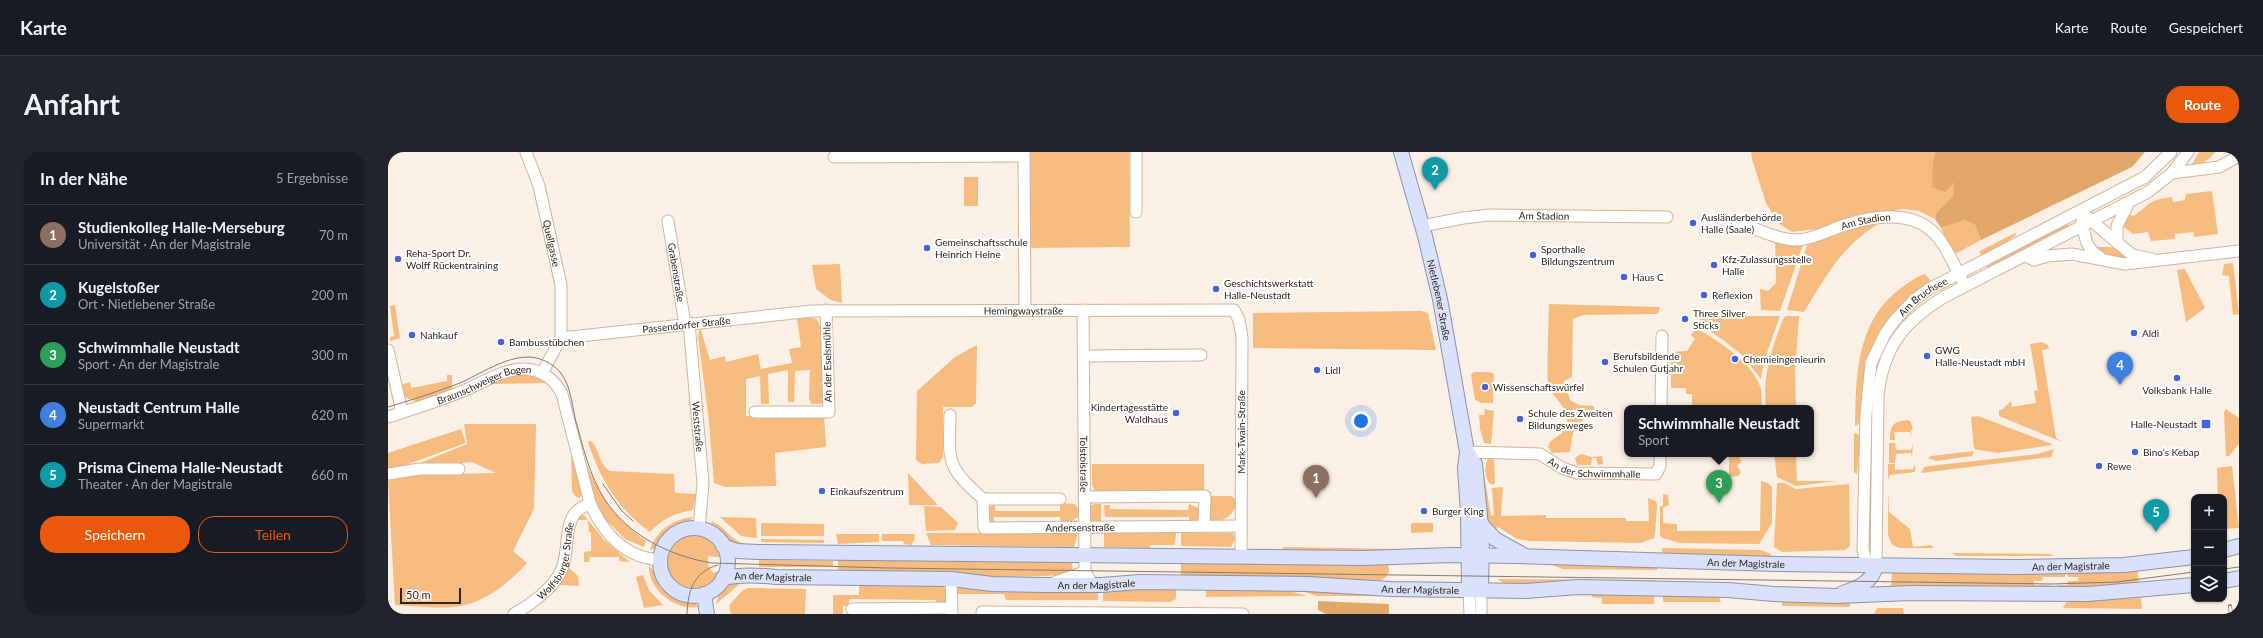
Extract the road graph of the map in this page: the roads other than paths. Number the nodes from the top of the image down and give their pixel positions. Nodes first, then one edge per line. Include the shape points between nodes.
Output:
1 (526, 152) edge
2 (1136, 152) edge
3 (1401, 152) edge
4 (2171, 152) edge
5 (2188, 152) edge
6 (1024, 154) edge
7 (2239, 156) edge
8 (834, 157) dead end
9 (2172, 173) junction
10 (2128, 204) junction
11 (1136, 212) dead end
12 (2080, 212) junction
13 (1667, 217) dead end
14 (668, 221) dead end
15 (1737, 221) dead end
16 (2087, 224) junction
17 (1422, 226) junction
18 (2117, 243) junction
19 (2239, 251) edge
20 (2025, 256) junction
21 (2104, 260) junction
22 (2158, 260) junction
23 (1958, 274) junction
24 (1965, 286) junction
25 (826, 310) junction
26 (1025, 310) junction
27 (1083, 310) junction
28 (1234, 310) joint
29 (812, 311) joint
30 (687, 324) junction
31 (1662, 336) dead end
32 (561, 338) junction
33 (388, 350) edge
34 (1201, 355) dead end
35 (1084, 356) junction
36 (542, 373) junction
37 (1661, 405) edge
38 (402, 412) junction
39 (755, 412) dead end
40 (950, 415) dead end
41 (388, 417) edge
42 (1467, 452) junction
43 (1660, 457) edge
44 (459, 468) dead end
45 (388, 474) edge
46 (1084, 497) junction
47 (983, 499) junction
48 (1060, 499) dead end
49 (590, 503) junction
50 (1481, 524) junction
51 (1204, 525) junction
52 (1084, 526) junction
53 (1241, 526) junction
54 (699, 529) junction
55 (723, 546) junction
56 (1085, 554) junction
57 (1241, 556) junction
58 (1476, 556) junction
59 (1523, 556) junction
60 (2191, 557) edge
61 (660, 560) junction
62 (1872, 569) junction
63 (1481, 571) junction
64 (1085, 572) junction
65 (723, 578) junction
66 (2239, 578) edge
67 (951, 579) junction
68 (2227, 580) edge
69 (1045, 585) junction
70 (1093, 585) junction
71 (2191, 585) edge
72 (1475, 589) junction
73 (1896, 593) junction
74 (704, 594) junction
75 (1837, 596) junction
76 (852, 609) dead end
77 (951, 611) edge
78 (982, 612) dead end
79 (1163, 613) edge
80 (514, 614) edge
81 (707, 614) edge
82 (1243, 614) edge
83 (1470, 614) edge
84 (1480, 614) edge

1 - 32 street, Quellgasse via 539,186 561,285
2 - 11 street
3 - 17 main road, Nietlebener Straße
4 - 12 street, Am Bruchsee via 2145,177
5 - 9 street, Am Bruchsee
6 - 8 street
6 - 26 street
7 - 9 street via 2218,167
9 - 10 street, Am Bruchsee
10 - 16 street, Am Bruchsee
10 - 18 street via 2116,226
12 - 16 street
12 - 23 street, Am Bruchsee
13 - 17 street, Am Stadion via 1490,215
14 - 30 street, Grabenstraße
15 - 23 street, Am Stadion via 1780,237 1799,240 1854,222 1888,218 1913,219 1927,226 1941,241
16 - 18 street
16 - 20 street, Am Bruchsee
16 - 21 street via 2086,243 2090,250
17 - 42 main road, Nietlebener Straße via 1444,316
18 - 22 street via 2132,255
19 - 22 street
20 - 21 street via 2034,260 2072,254
20 - 24 street, Am Bruchsee
21 - 22 street via 2125,264
23 - 24 street, Am Stadion
23 - 62 street, Am Bruchsee via 1929,289 1905,309 1885,334 1871,363 1867,401 1863,555
24 - 62 street, Am Bruchsee via 1914,318 1892,344 1882,369 1877,414
25 - 26 street, Hemingwaystraße
25 - 29 street, Hemingwaystraße
25 - 39 street, An der Eselsmühle via 829,412
26 - 27 street, Hemingwaystraße
27 - 28 street, Hemingwaystraße
27 - 35 street, Tolstoistraße
28 - 53 street, Mark-Twain-Straße via 1242,337
29 - 30 street, Passendorfer Straße
30 - 32 street, Passendorfer Straße
30 - 54 street, Weststraße via 703,483
31 - 37 street
32 - 36 street, Braunschweiger Bogen
33 - 38 street
34 - 35 street
35 - 46 street, Tolstoistraße
36 - 38 street, Braunschweiger Bogen via 517,369
36 - 49 street via 555,383 562,394
38 - 41 street, Braunschweiger Bogen
40 - 47 street via 949,456 952,466
42 - 43 street, An der Schwimmhalle via 1540,454 1562,468 1577,473 1596,474 1656,474 1660,466
42 - 50 main road, Nietlebener Straße via 1475,464
42 - 58 main road, Nietlebener Straße via 1464,468
44 - 45 street via 420,469
46 - 51 street via 1205,496
46 - 52 street, Tolstoistraße
47 - 48 street
47 - 52 street, Andersenstraße via 984,528
49 - 61 street via 608,533 625,549 634,555
49 - 80 street, Wolfsburger Straße via 575,512 570,523 566,558 560,574 552,584
50 - 58 main road, Nietlebener Straße
50 - 59 main road via 1498,542
51 - 52 street, Andersenstraße
51 - 53 street, Andersenstraße
52 - 56 street, Tolstoistraße
53 - 57 street, Mark-Twain-Straße
54 - 55 main road via 715,536
54 - 61 main road via 686,530 671,537 663,549
55 - 56 main road, An der Magistrale via 737,551 758,552
55 - 65 main road via 728,562
56 - 57 main road, An der Magistrale
56 - 64 street, Tolstoistraße
57 - 58 main road, An der Magistrale
58 - 59 main road, An der Magistrale
58 - 63 main road
58 - 72 main road, An der Magistrale
59 - 62 main road, An der Magistrale
59 - 63 main road via 1498,562
60 - 62 main road, An der Magistrale via 2096,566
61 - 74 main road via 662,574 672,588 688,596
62 - 73 main road, An der Magistrale via 1883,590
62 - 75 main road, An der Magistrale via 1861,585
63 - 72 main road
64 - 69 street
64 - 70 street
65 - 67 main road, An der Magistrale via 740,574
65 - 74 main road via 714,589
66 - 68 main road
67 - 69 main road, An der Magistrale via 992,584
67 - 77 street
69 - 70 main road, An der Magistrale
70 - 72 main road, An der Magistrale via 1140,582
71 - 73 main road, An der Magistrale via 2088,594
72 - 75 main road, An der Magistrale via 1526,591 1578,587 1728,590
72 - 83 street
72 - 84 street
73 - 75 main road, An der Magistrale
74 - 81 main road
76 - 77 street
78 - 79 street
79 - 82 street

